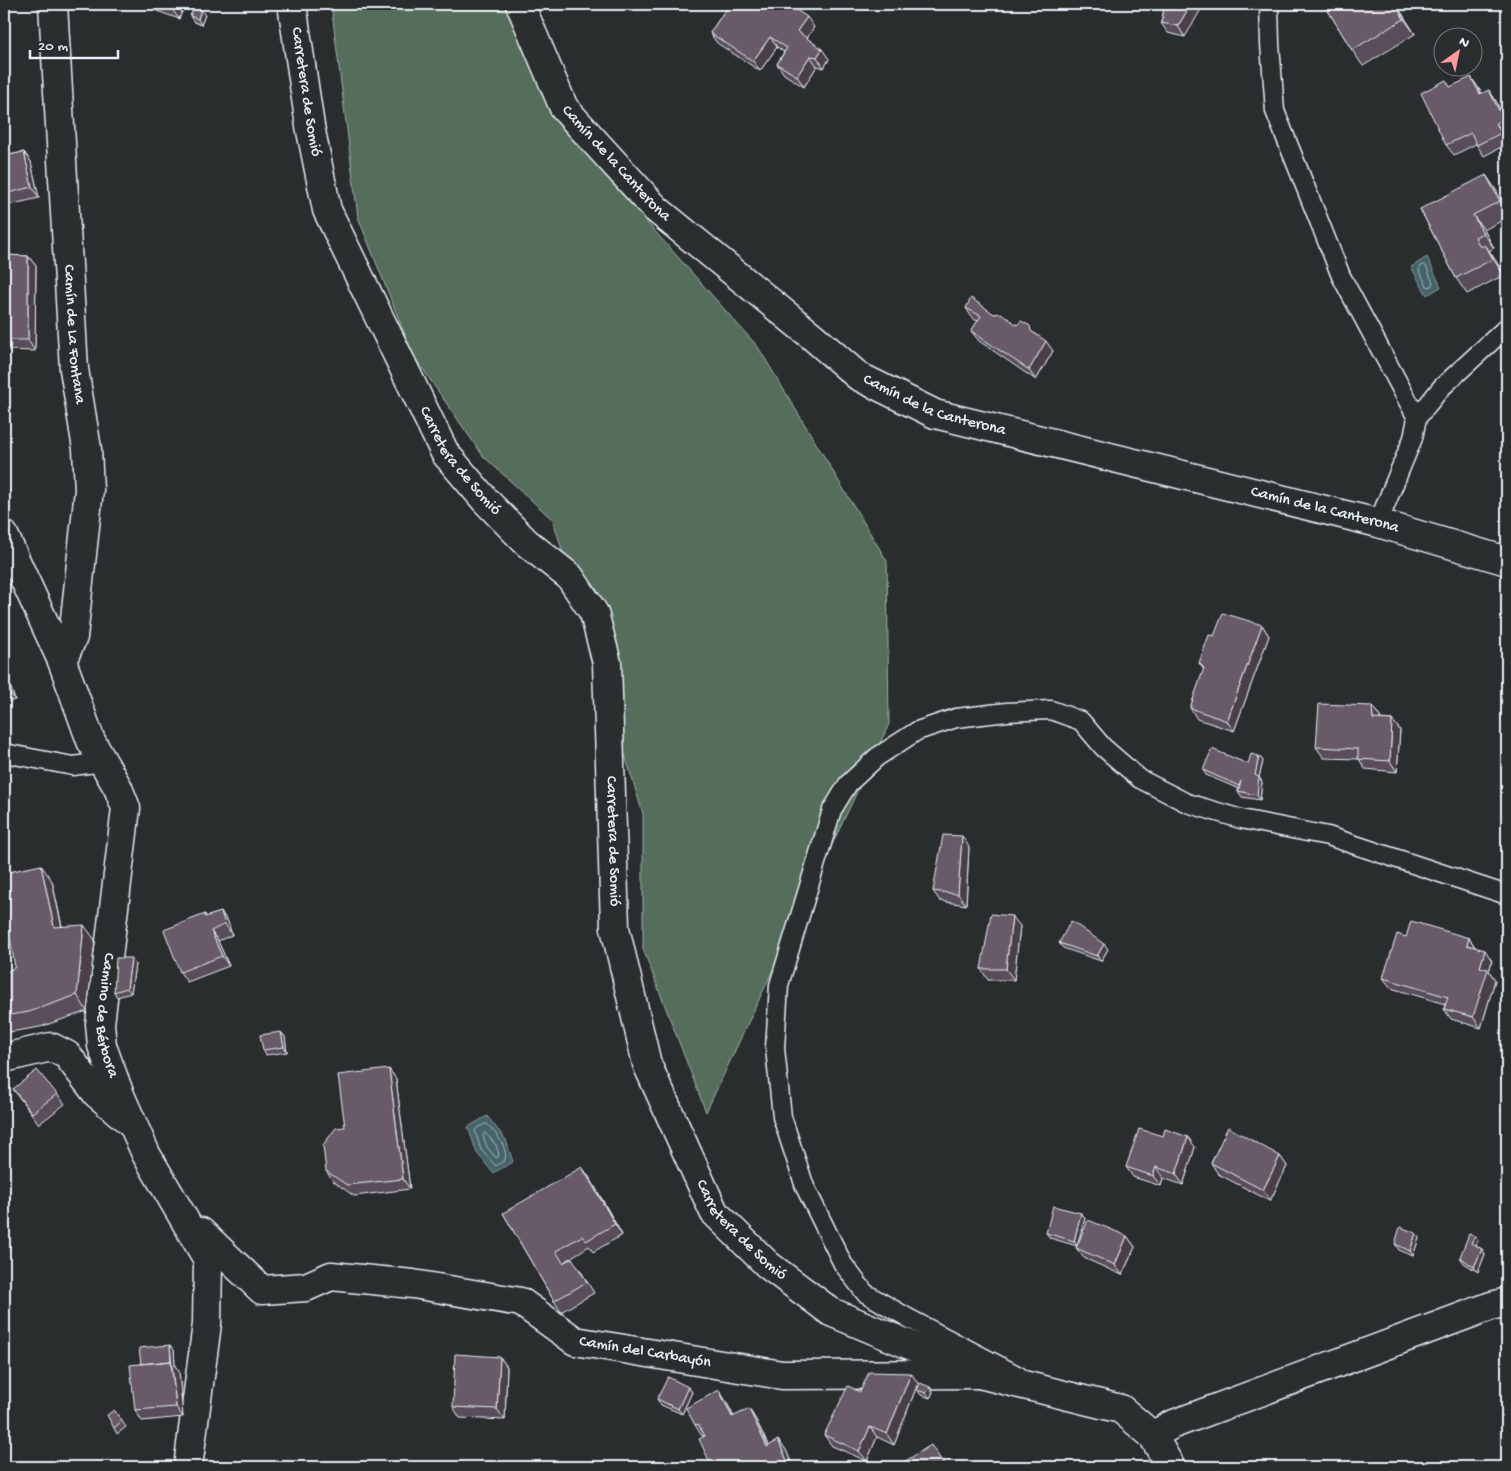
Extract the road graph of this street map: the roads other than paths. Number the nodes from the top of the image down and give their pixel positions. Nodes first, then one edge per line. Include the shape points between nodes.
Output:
1 (53, 4) edge
2 (292, 4) edge
3 (520, 4) edge
4 (1269, 4) edge
5 (1507, 327) edge
6 (1417, 418) junction
7 (1378, 524) junction
8 (4, 536) edge
9 (1507, 561) edge
10 (62, 661) junction
11 (4, 753) edge
12 (103, 762) junction
13 (1507, 895) edge
14 (4, 1058) edge
15 (132, 1123) junction
16 (178, 1210) junction
17 (1507, 1302) edge
18 (979, 1374) junction
19 (1048, 1391) junction
20 (1153, 1436) junction
21 (188, 1467) edge
22 (1168, 1467) edge

1 - 10 street, Camín de La Fontana via 74,369 87,449 89,490 73,637
2 - 18 street, Carretera de Somió via 310,126 327,210 445,453 527,542 570,577 594,613 608,663 615,928 647,1064 714,1212 768,1265 831,1312
3 - 7 street, Camín de la Canterona via 564,108 649,202 858,376 935,414
4 - 6 lane via 1274,111 1342,276
5 - 6 lane via 1441,388
6 - 7 lane via 1413,438
7 - 9 street, Camín de la Canterona
8 - 10 street, Camino de Bérbora
10 - 12 street, Camino de Bérbora via 91,741
11 - 12 lane via 73,766
12 - 15 street, Camino de Bérbora via 126,808 100,1024 102,1046
13 - 19 lane via 1328,836 1241,819 1187,803 1140,779 1081,721 1051,710 956,718 917,731 877,757 848,784 832,810 779,985 774,1048 782,1117 805,1187 843,1264 865,1293
14 - 15 street via 51,1047 67,1054 97,1094
15 - 16 street, Camino de Bérbora
16 - 18 street, Camín del Carbayón via 262,1290 306,1287 331,1276 413,1284 521,1302 575,1341 782,1375
16 - 21 street, Camino de Bérbora via 208,1260 208,1324
17 - 20 street via 1171,1425
18 - 19 street, Carretera de Somió
19 - 20 street, Carretera de Somió via 1122,1409
20 - 22 street, Carretera de Somió

